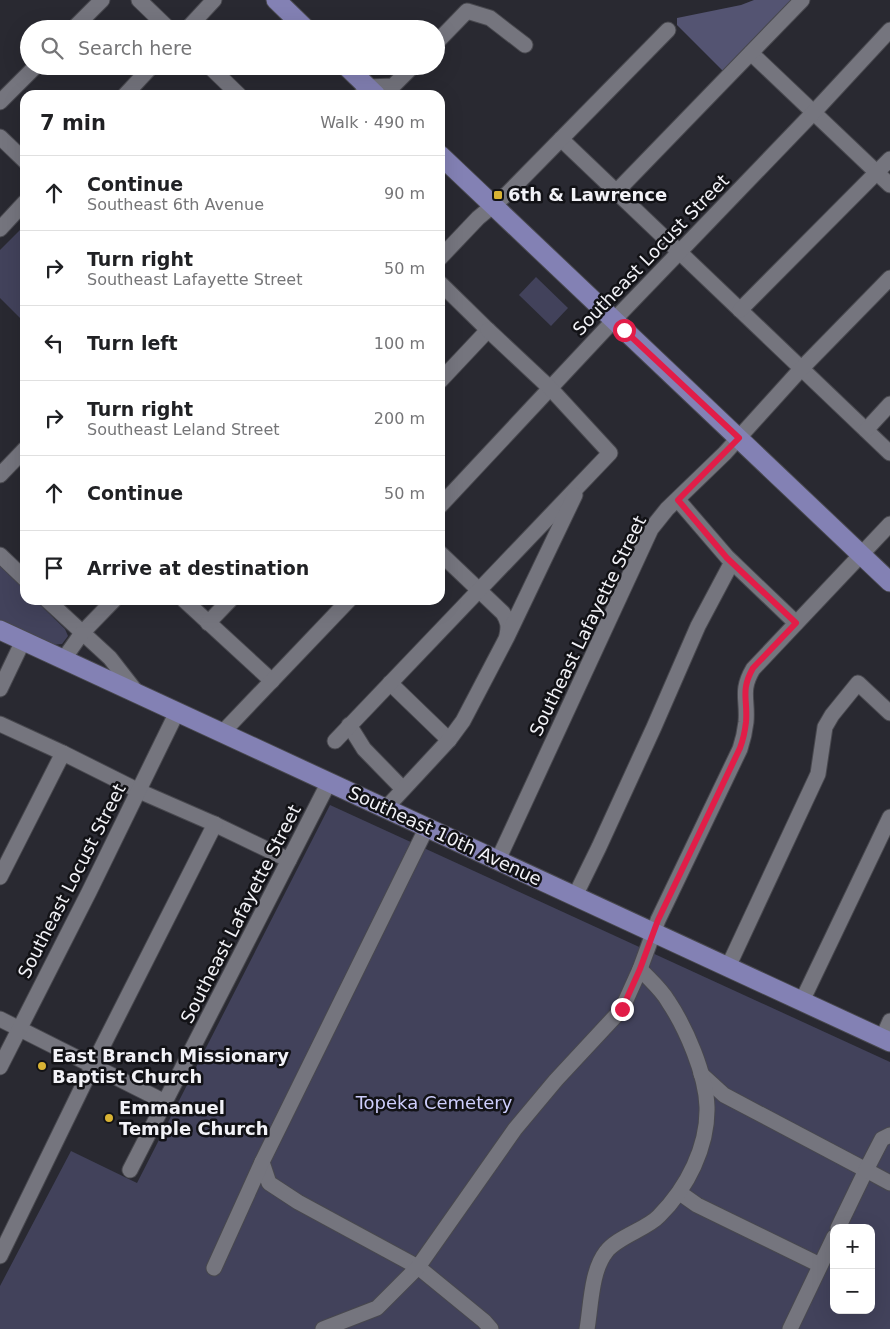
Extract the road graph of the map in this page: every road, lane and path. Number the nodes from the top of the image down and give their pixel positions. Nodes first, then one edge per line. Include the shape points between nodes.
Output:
1 (102, 0) edge
2 (138, 0) edge
3 (214, 0) edge
4 (276, 0) edge
5 (802, 0) edge
6 (83, 20) edge
7 (159, 20) edge
8 (195, 20) edge
9 (297, 20) edge
10 (668, 30) dead end
11 (890, 30) edge
12 (445, 33) edge
13 (525, 45) dead end
14 (751, 53) junction
15 (27, 75) edge
16 (144, 75) edge
17 (218, 75) edge
18 (354, 75) edge
19 (404, 75) edge
20 (130, 90) edge
21 (234, 90) edge
22 (367, 90) edge
23 (377, 90) edge
24 (0, 102) edge
25 (814, 112) junction
26 (0, 137) edge
27 (561, 139) junction
28 (20, 156) edge
29 (890, 159) edge
30 (445, 160) edge
31 (877, 173) junction
32 (890, 185) edge
33 (617, 192) junction
34 (493, 205) junction
35 (20, 207) edge
36 (0, 228) edge
37 (680, 252) junction
38 (445, 253) edge
39 (890, 278) edge
40 (445, 288) edge
41 (740, 310) junction
42 (614, 320) junction
43 (488, 330) junction
44 (801, 369) junction
45 (445, 376) edge
46 (551, 389) junction
47 (890, 404) edge
48 (866, 430) junction
49 (739, 438) junction
50 (890, 453) edge
51 (20, 454) edge
52 (0, 475) edge
53 (582, 482) junction
54 (678, 500) junction
55 (445, 501) edge
56 (890, 524) edge
57 (861, 554) junction
58 (0, 555) edge
59 (445, 558) edge
60 (732, 562) junction
61 (20, 574) edge
62 (890, 582) edge
63 (479, 590) junction
64 (52, 605) edge
65 (109, 605) edge
66 (189, 605) edge
67 (225, 605) edge
68 (344, 605) edge
69 (208, 622) junction
70 (796, 623) junction
71 (0, 630) edge
72 (82, 633) junction
73 (507, 636) junction
74 (22, 641) junction
75 (63, 660) junction
76 (272, 681) junction
77 (390, 683) junction
78 (0, 689) edge
79 (139, 694) junction
80 (177, 712) junction
81 (890, 713) edge
82 (0, 724) edge
83 (349, 725) junction
84 (222, 733) junction
85 (449, 740) junction
86 (335, 741) dead end
87 (63, 753) junction
88 (329, 782) junction
89 (403, 789) junction
90 (139, 791) junction
91 (386, 808) junction
92 (890, 816) edge
93 (215, 824) junction
94 (427, 827) junction
95 (883, 848) edge
96 (290, 860) junction
97 (498, 860) junction
98 (0, 877) edge
99 (575, 896) junction
100 (653, 933) junction
101 (728, 967) junction
102 (640, 969) junction
103 (802, 1001) junction
104 (0, 1019) edge
105 (890, 1021) edge
106 (19, 1028) junction
107 (886, 1041) edge
108 (93, 1065) junction
109 (0, 1066) edge
110 (701, 1074) junction
111 (165, 1102) junction
112 (890, 1135) edge
113 (262, 1162) junction
114 (130, 1170) dead end
115 (866, 1170) junction
116 (890, 1183) edge
117 (680, 1193) junction
118 (840, 1224) edge
119 (830, 1245) edge
120 (0, 1256) edge
121 (820, 1265) junction
122 (418, 1267) junction
123 (214, 1268) dead end
124 (323, 1329) edge
125 (491, 1329) edge
126 (587, 1329) edge
127 (790, 1329) edge

1 - 6 street
2 - 7 street
3 - 8 street
4 - 9 main road
5 - 14 street
10 - 27 street
11 - 25 street, Southeast Locust Street
12 - 13 street via 467,11 490,18
14 - 25 street
14 - 33 street
15 - 24 street
16 - 20 street
17 - 21 street
18 - 22 main road
19 - 23 street via 393,86
25 - 31 street
25 - 37 street, Southeast Locust Street
26 - 28 street
27 - 33 street
27 - 34 street
29 - 31 street
30 - 34 main road
31 - 32 street
31 - 41 street
33 - 37 street
34 - 38 street
34 - 42 main road
35 - 36 street
37 - 41 street
37 - 42 street, Southeast Locust Street
39 - 44 street, Southeast Lafayette Street
40 - 43 street
41 - 44 street
42 - 46 street, Southeast Locust Street
42 - 49 main road
43 - 45 street
43 - 46 street
44 - 48 street
44 - 49 street, Southeast Lafayette Street
46 - 53 street via 610,453
46 - 55 street, Southeast Locust Street
47 - 48 street
48 - 50 street
49 - 54 street, Southeast Lafayette Street
49 - 57 main road
51 - 52 street
53 - 63 street
53 - 73 street
54 - 60 street
54 - 97 street, Southeast Lafayette Street via 651,530
56 - 57 street
57 - 62 main road
57 - 70 street
58 - 61 street
59 - 63 street
60 - 70 street
60 - 99 street via 698,626
63 - 73 street via 503,613 509,627
63 - 77 street
64 - 72 street
65 - 72 street
66 - 69 street
67 - 69 street
68 - 76 street
69 - 76 street
70 - 100 street via 753,668 748,678 744,695 746,722 740,748
71 - 74 main road, Southeast 10th Avenue
72 - 75 street
72 - 79 street via 110,658
73 - 85 street via 463,721
74 - 75 main road, Southeast 10th Avenue
74 - 78 street
75 - 79 main road, Southeast 10th Avenue
76 - 84 street
77 - 83 street
77 - 85 street
79 - 80 main road, Southeast 10th Avenue
80 - 84 main road, Southeast 10th Avenue
80 - 90 street, Southeast Locust Street
81 - 101 street via 858,683 832,715 825,727 818,774
82 - 87 street
83 - 86 street
83 - 89 street via 364,749
84 - 88 main road, Southeast 10th Avenue
85 - 89 street
87 - 90 street
87 - 98 street
88 - 91 main road, Southeast 10th Avenue
88 - 96 street, Southeast Lafayette Street
89 - 91 street
90 - 93 street
90 - 106 street, Southeast Locust Street
91 - 94 main road, Southeast 10th Avenue
92 - 95 street
93 - 96 street
93 - 108 street
94 - 97 main road, Southeast 10th Avenue
94 - 113 street
95 - 103 street
96 - 111 street, Southeast Lafayette Street
97 - 99 main road, Southeast 10th Avenue
99 - 100 main road, Southeast 10th Avenue
100 - 101 main road, Southeast 10th Avenue
100 - 102 street
101 - 103 main road, Southeast 10th Avenue
102 - 110 street via 668,1000
102 - 122 street via 622,1009 515,1129
103 - 107 main road, Southeast 10th Avenue
104 - 106 street
105 - 107 street
106 - 108 street
106 - 109 street, Southeast Locust Street
108 - 111 street
108 - 120 street
110 - 115 street via 724,1095
110 - 117 street via 707,1106 705,1134 693,1169
111 - 114 street, Southeast Lafayette Street
112 - 115 street via 882,1139
113 - 122 street via 269,1183
113 - 123 street
115 - 116 street
115 - 118 street
117 - 121 street via 697,1205
117 - 126 street via 658,1218 606,1251 595,1274
119 - 121 street
121 - 127 street
122 - 124 street via 377,1308
122 - 125 street

